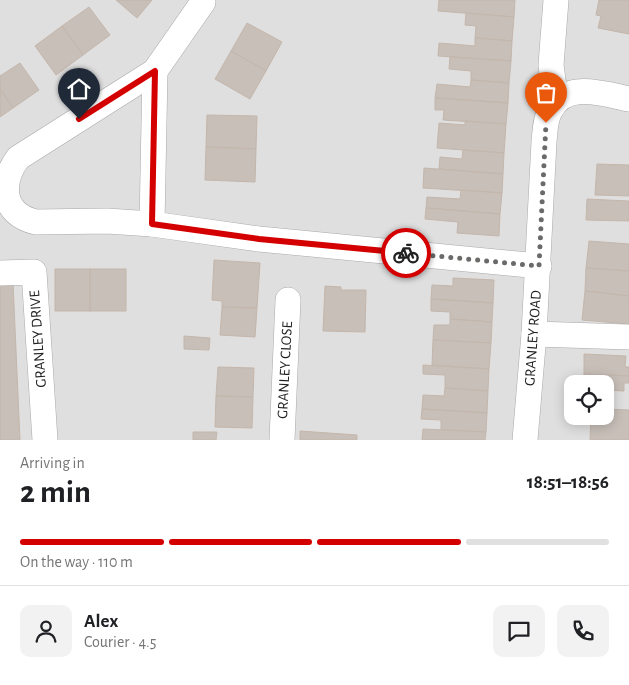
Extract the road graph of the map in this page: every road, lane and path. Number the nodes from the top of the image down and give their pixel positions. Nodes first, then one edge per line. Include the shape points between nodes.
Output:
1 (556, 0) edge
2 (203, 2) dead end
3 (155, 71) junction
4 (629, 99) edge
5 (556, 102) junction
6 (152, 224) junction
7 (539, 266) junction
8 (0, 273) edge
9 (288, 300) dead end
10 (534, 334) junction
11 (629, 337) edge
12 (45, 440) edge
13 (282, 440) edge
14 (525, 440) edge

1 - 5 street, GRANLEY ROAD via 551,65
2 - 3 street
3 - 6 street
3 - 6 street via 18,158 5,174 2,185 8,206 25,220
4 - 5 street via 588,91 573,92
5 - 7 street, GRANLEY ROAD via 549,111 544,142
6 - 7 street via 259,239
7 - 10 street, GRANLEY ROAD
8 - 12 street, GRANLEY DRIVE via 34,272
9 - 13 street, GRANLEY CLOSE
10 - 11 street
10 - 14 street, GRANLEY ROAD

